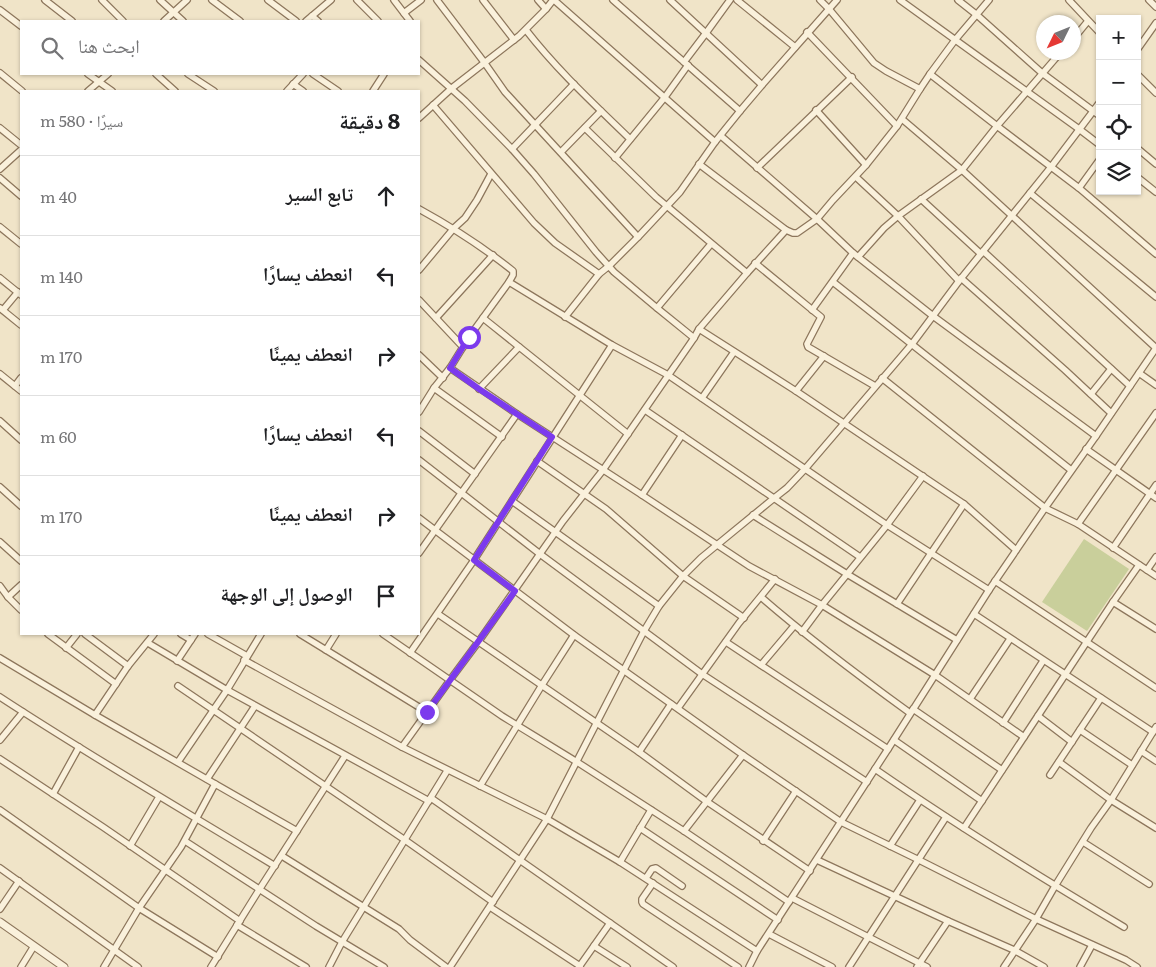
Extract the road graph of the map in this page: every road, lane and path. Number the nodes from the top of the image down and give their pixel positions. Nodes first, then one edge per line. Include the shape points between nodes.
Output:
1 (45, 0) edge
2 (102, 0) edge
3 (160, 0) edge
4 (187, 0) edge
5 (212, 0) edge
6 (268, 0) edge
7 (357, 0) edge
8 (394, 0) edge
9 (421, 0) edge
10 (437, 0) edge
11 (483, 0) edge
12 (538, 0) edge
13 (554, 0) edge
14 (613, 0) edge
15 (670, 0) edge
16 (729, 0) edge
17 (737, 0) edge
18 (820, 0) edge
19 (836, 0) edge
20 (900, 0) edge
21 (958, 0) edge
22 (988, 0) edge
23 (1070, 0) edge
24 (1149, 0) edge
25 (326, 1) edge
26 (1156, 7) edge
27 (546, 9) junction
28 (829, 9) junction
29 (0, 10) edge
30 (173, 12) junction
31 (404, 13) junction
32 (977, 15) junction
33 (312, 16) junction
34 (71, 20) edge
35 (122, 20) edge
36 (165, 20) edge
37 (182, 20) edge
38 (236, 20) edge
39 (295, 20) edge
40 (307, 20) edge
41 (317, 20) edge
42 (377, 20) edge
43 (409, 20) edge
44 (1088, 21) junction
45 (1156, 23) edge
46 (20, 25) edge
47 (1096, 29) edge
48 (526, 30) junction
49 (1081, 30) edge
50 (807, 32) junction
51 (706, 33) junction
52 (514, 40) junction
53 (956, 40) junction
54 (1141, 44) edge
55 (795, 47) junction
56 (1054, 60) edge
57 (420, 61) edge
58 (484, 62) junction
59 (686, 64) junction
60 (0, 73) edge
61 (1042, 73) junction
62 (930, 74) junction
63 (90, 75) edge
64 (107, 75) edge
65 (157, 75) edge
66 (190, 75) edge
67 (302, 75) edge
68 (314, 75) edge
69 (383, 75) edge
70 (852, 77) junction
71 (1141, 78) edge
72 (99, 81) junction
73 (293, 84) junction
74 (574, 84) junction
75 (762, 85) junction
76 (452, 88) junction
77 (920, 89) junction
78 (21, 90) edge
79 (89, 90) edge
80 (111, 90) edge
81 (175, 90) edge
82 (212, 90) edge
83 (287, 90) edge
84 (302, 90) edge
85 (337, 90) edge
86 (374, 90) edge
87 (1026, 91) junction
88 (1156, 93) edge
89 (665, 97) junction
90 (433, 104) junction
91 (1097, 105) edge
92 (816, 110) junction
93 (1093, 110) junction
94 (601, 111) junction
95 (740, 111) junction
96 (1096, 113) edge
97 (420, 117) edge
98 (902, 119) junction
99 (535, 125) junction
100 (897, 126) junction
101 (996, 126) junction
102 (0, 128) edge
103 (585, 128) junction
104 (1079, 129) junction
105 (720, 136) junction
106 (630, 139) junction
107 (715, 142) junction
108 (1096, 142) edge
109 (20, 144) edge
110 (512, 149) junction
111 (1139, 150) edge
112 (20, 151) edge
113 (561, 152) junction
114 (615, 158) junction
115 (699, 164) junction
116 (1156, 164) edge
117 (1096, 165) edge
118 (866, 166) junction
119 (1051, 167) junction
120 (757, 168) junction
121 (0, 169) edge
122 (962, 170) junction
123 (491, 174) junction
124 (856, 177) junction
125 (0, 178) edge
126 (1141, 180) edge
127 (1079, 188) junction
128 (1030, 192) junction
129 (1156, 192) edge
130 (20, 195) edge
131 (921, 199) junction
132 (666, 207) junction
133 (420, 209) edge
134 (898, 216) junction
135 (1011, 216) junction
136 (817, 219) junction
137 (0, 227) edge
138 (454, 228) junction
139 (786, 230) junction
140 (638, 238) junction
141 (20, 243) edge
142 (712, 244) junction
143 (982, 252) junction
144 (1156, 254) edge
145 (493, 255) junction
146 (856, 255) junction
147 (755, 263) junction
148 (608, 266) junction
149 (420, 268) edge
150 (747, 273) junction
151 (599, 274) junction
152 (0, 278) edge
153 (960, 280) junction
154 (509, 282) junction
155 (832, 282) junction
156 (20, 294) edge
157 (1156, 298) edge
158 (420, 301) edge
159 (657, 308) junction
160 (2, 309) edge
161 (812, 310) junction
162 (933, 316) junction
163 (565, 317) junction
164 (436, 318) junction
165 (483, 318) junction
166 (20, 324) edge
167 (699, 329) junction
168 (694, 338) junction
169 (912, 344) junction
170 (612, 345) junction
171 (463, 347) junction
172 (519, 347) junction
173 (1156, 348) edge
174 (734, 352) junction
175 (420, 356) edge
176 (824, 356) junction
177 (450, 368) junction
178 (1111, 368) junction
179 (1139, 374) junction
180 (0, 375) edge
181 (668, 375) junction
182 (443, 378) junction
183 (882, 378) junction
184 (20, 379) edge
185 (1156, 385) edge
186 (15, 386) junction
187 (875, 386) junction
188 (1130, 386) junction
189 (434, 388) junction
190 (479, 389) junction
191 (20, 390) edge
192 (796, 391) junction
193 (1091, 394) junction
194 (579, 396) junction
195 (702, 398) junction
196 (420, 410) edge
197 (645, 410) junction
198 (1111, 413) junction
199 (1156, 413) edge
200 (517, 414) junction
201 (0, 421) edge
202 (843, 424) junction
203 (420, 432) edge
204 (628, 434) junction
205 (682, 435) junction
206 (1096, 436) junction
207 (502, 437) junction
208 (552, 437) junction
209 (20, 439) edge
210 (1086, 449) junction
211 (420, 461) edge
212 (537, 462) junction
213 (805, 469) junction
214 (603, 470) junction
215 (1072, 470) junction
216 (1116, 470) junction
217 (476, 474) junction
218 (924, 476) junction
219 (1156, 485) edge
220 (0, 487) edge
221 (462, 493) junction
222 (584, 494) junction
223 (1150, 494) junction
224 (642, 495) junction
225 (1156, 498) edge
226 (773, 499) junction
227 (512, 501) junction
228 (964, 504) junction
229 (20, 505) edge
230 (1044, 508) junction
231 (753, 515) junction
232 (420, 519) edge
233 (498, 521) junction
234 (1078, 524) junction
235 (887, 525) junction
236 (435, 530) junction
237 (555, 532) junction
238 (0, 542) edge
239 (718, 544) junction
240 (1114, 548) junction
241 (1016, 550) junction
242 (420, 552) edge
243 (930, 553) junction
244 (540, 554) junction
245 (860, 557) junction
246 (1156, 557) edge
247 (20, 560) edge
248 (474, 560) junction
249 (1139, 566) junction
250 (1147, 570) junction
251 (847, 574) junction
252 (683, 576) junction
253 (1156, 576) edge
254 (775, 579) junction
255 (995, 581) junction
256 (0, 586) edge
257 (20, 586) edge
258 (989, 590) junction
259 (515, 591) junction
260 (8, 597) junction
261 (761, 597) junction
262 (1113, 602) junction
263 (897, 604) junction
264 (822, 605) junction
265 (658, 606) junction
266 (20, 609) edge
267 (438, 614) junction
268 (974, 614) junction
269 (744, 618) junction
270 (794, 626) junction
271 (1156, 629) edge
272 (644, 631) junction
273 (802, 632) junction
274 (49, 635) edge
275 (76, 635) edge
276 (86, 635) edge
277 (153, 635) edge
278 (210, 635) edge
279 (259, 635) edge
280 (302, 635) edge
281 (335, 635) edge
282 (384, 635) edge
283 (574, 635) junction
284 (193, 637) edge
285 (1010, 639) junction
286 (958, 640) junction
287 (479, 641) junction
288 (1088, 641) junction
289 (726, 642) junction
290 (148, 643) junction
291 (66, 648) junction
292 (326, 650) junction
293 (410, 653) junction
294 (0, 658) edge
295 (246, 658) junction
296 (177, 661) junction
297 (1043, 661) junction
298 (761, 665) junction
299 (128, 666) junction
300 (624, 670) junction
301 (702, 674) junction
302 (1066, 674) junction
303 (934, 675) junction
304 (450, 680) junction
305 (116, 684) junction
306 (542, 685) junction
307 (178, 686) dead end
308 (1156, 688) edge
309 (226, 690) junction
310 (0, 697) edge
311 (1101, 698) junction
312 (970, 699) junction
313 (671, 704) junction
314 (255, 706) junction
315 (678, 708) junction
316 (212, 710) junction
317 (912, 711) junction
318 (23, 712) junction
319 (427, 712) junction
320 (95, 715) junction
321 (1038, 716) junction
322 (596, 722) junction
323 (1003, 723) junction
324 (518, 726) junction
325 (240, 729) junction
326 (1154, 729) edge
327 (1080, 730) junction
328 (1024, 738) junction
329 (0, 740) edge
330 (894, 740) junction
331 (1072, 742) junction
332 (78, 747) junction
333 (402, 748) junction
334 (888, 749) junction
335 (1141, 751) junction
336 (639, 752) junction
337 (743, 754) junction
338 (345, 756) junction
339 (0, 760) edge
340 (1156, 761) edge
341 (178, 762) junction
342 (576, 762) junction
343 (1059, 762) junction
344 (1132, 764) junction
345 (875, 769) junction
346 (1002, 770) junction
347 (448, 771) junction
348 (1050, 775) dead end
349 (207, 779) junction
350 (867, 782) junction
351 (215, 784) junction
352 (326, 786) junction
353 (480, 786) junction
354 (796, 791) junction
355 (53, 794) junction
356 (159, 797) junction
357 (430, 799) junction
358 (920, 800) junction
359 (1111, 800) junction
360 (706, 801) junction
361 (982, 802) junction
362 (0, 810) edge
363 (651, 810) junction
364 (946, 817) junction
365 (196, 818) junction
366 (547, 819) junction
367 (841, 822) junction
368 (640, 828) junction
369 (964, 828) junction
370 (1156, 828) edge
371 (298, 831) junction
372 (684, 831) junction
373 (405, 840) junction
374 (185, 841) junction
375 (763, 841) junction
376 (1083, 842) junction
377 (130, 846) junction
378 (890, 846) junction
379 (282, 856) junction
380 (817, 860) junction
381 (919, 860) junction
382 (520, 861) junction
383 (620, 862) junction
384 (275, 866) junction
385 (0, 868) edge
386 (166, 870) junction
387 (810, 871) junction
388 (646, 878) junction
389 (19, 881) junction
390 (653, 883) junction
391 (1149, 884) dead end
392 (682, 886) dead end
393 (1055, 886) junction
394 (259, 890) junction
395 (895, 897) junction
396 (790, 900) junction
397 (492, 904) junction
398 (364, 907) junction
399 (139, 908) junction
400 (0, 909) edge
401 (1036, 919) junction
402 (778, 920) junction
403 (0, 922) edge
404 (948, 922) junction
405 (238, 923) junction
406 (610, 923) junction
407 (1124, 927) dead end
408 (769, 934) junction
409 (869, 937) junction
410 (342, 942) junction
411 (1092, 945) junction
412 (34, 946) junction
413 (594, 946) junction
414 (114, 950) junction
415 (1014, 950) junction
416 (757, 952) junction
417 (218, 957) junction
418 (375, 965) edge
419 (918, 965) edge
420 (579, 966) edge
421 (21, 967) edge
422 (64, 967) edge
423 (104, 967) edge
424 (138, 967) edge
425 (211, 967) edge
426 (306, 967) edge
427 (329, 967) edge
428 (384, 967) edge
429 (448, 967) edge
430 (627, 967) edge
431 (673, 967) edge
432 (738, 967) edge
433 (749, 967) edge
434 (832, 967) edge
435 (849, 967) edge
436 (927, 967) edge
437 (1004, 967) edge
438 (1044, 967) edge
439 (1080, 967) edge
440 (1137, 967) edge

1 - 34 street
2 - 35 street
3 - 30 street
4 - 30 street
5 - 38 street
6 - 39 street
7 - 42 street
8 - 31 street
9 - 31 street
10 - 58 street
11 - 52 street
12 - 27 street
13 - 27 street
13 - 89 street
14 - 59 street
15 - 51 street
16 - 51 street
17 - 55 street
18 - 28 street
19 - 28 street
20 - 53 street
21 - 32 street
22 - 32 street
23 - 44 street
24 - 26 street
25 - 33 street
27 - 48 street
28 - 50 street
28 - 77 street via 874,63
29 - 46 street
30 - 36 street
30 - 37 street
31 - 43 street
32 - 53 street
32 - 61 street
33 - 40 street
33 - 41 street
44 - 47 street
44 - 49 street
45 - 54 street
48 - 52 street
48 - 74 street
50 - 55 street
50 - 70 street
51 - 59 street
51 - 75 street
52 - 58 street
53 - 62 street
53 - 87 street
55 - 75 street
56 - 61 street
57 - 76 street
58 - 76 street
58 - 99 street via 505,92
59 - 89 street
59 - 95 street
60 - 78 street
61 - 87 street
61 - 93 street
62 - 77 street
62 - 101 street
63 - 72 street
64 - 72 street
65 - 81 street
66 - 82 street
67 - 73 street
68 - 85 street
69 - 86 street
70 - 92 street
70 - 100 street
71 - 88 street
72 - 79 street
72 - 80 street
73 - 83 street
73 - 84 street
74 - 94 street
74 - 99 street
75 - 95 street
76 - 90 street
76 - 110 street
77 - 98 street
87 - 101 street
87 - 104 street
89 - 106 street
89 - 107 street
90 - 97 street
90 - 123 street
91 - 93 street
92 - 118 street
92 - 120 street
93 - 96 street
93 - 104 street
94 - 103 street
94 - 106 street
95 - 105 street
98 - 100 street
98 - 122 street
99 - 110 street
99 - 113 street
100 - 118 street
101 - 119 street
101 - 122 street
102 - 109 street
103 - 113 street
103 - 114 street
104 - 108 street
104 - 119 street
105 - 107 street
105 - 120 street
106 - 114 street
107 - 115 street
110 - 148 street
111 - 116 street
112 - 121 street
113 - 140 street
114 - 132 street
115 - 132 street
115 - 139 street
117 - 127 street
118 - 124 street
119 - 127 street
119 - 128 street
120 - 136 street
122 - 131 street
122 - 135 street
123 - 138 street via 465,218
123 - 151 street via 544,233
124 - 134 street
124 - 136 street
125 - 130 street
126 - 129 street
127 - 144 street
128 - 135 street
128 - 157 street
131 - 134 street
131 - 143 street
132 - 140 street
132 - 142 street
133 - 138 street
134 - 146 street
134 - 153 street
135 - 143 street
135 - 173 street
136 - 139 street via 797,233
136 - 146 street
137 - 141 street
138 - 145 street
138 - 149 street
139 - 147 street
140 - 148 street
142 - 150 street
142 - 159 street
143 - 153 street
143 - 178 street
145 - 154 street via 513,271
145 - 164 street
146 - 155 street
146 - 162 street
147 - 150 street
147 - 161 street
148 - 151 street
148 - 159 street
150 - 167 street
151 - 163 street
152 - 156 street
153 - 162 street
153 - 193 street
154 - 163 street
154 - 165 street
155 - 161 street
155 - 169 street
156 - 160 street
158 - 164 street
159 - 168 street
160 - 166 street
161 - 176 street via 820,319 807,345
162 - 169 street
162 - 206 street
163 - 170 street
164 - 171 street
165 - 171 street
165 - 172 street
167 - 168 street
167 - 174 street
168 - 181 street
169 - 183 street
169 - 215 street
170 - 181 street
170 - 194 street
171 - 177 street
172 - 190 street
172 - 194 street
173 - 179 street
174 - 192 street
174 - 195 street
175 - 182 street
176 - 187 street
176 - 192 street
177 - 182 street
177 - 190 street
178 - 188 street
178 - 193 street
179 - 185 street
179 - 188 street
180 - 186 street
181 - 195 street
181 - 197 street
182 - 189 street
183 - 187 street
183 - 230 street
184 - 186 street
186 - 191 street
187 - 202 street
188 - 198 street
189 - 196 street
189 - 207 street
190 - 200 street
192 - 202 street
193 - 198 street
194 - 204 street
194 - 208 street
195 - 213 street
197 - 204 street
197 - 205 street
198 - 206 street
199 - 216 street
200 - 207 street
200 - 208 street
201 - 209 street
202 - 213 street
202 - 218 street
203 - 217 street
204 - 214 street
205 - 224 street
205 - 226 street
206 - 210 street
207 - 217 street
208 - 212 street
208 - 214 street
210 - 215 street
210 - 216 street
211 - 221 street
212 - 222 street
212 - 227 street
213 - 226 street
213 - 235 street
214 - 222 street
214 - 224 street
215 - 230 street
216 - 223 street
216 - 234 street
217 - 221 street
218 - 228 street
218 - 235 street
219 - 223 street
220 - 229 street
221 - 233 street
221 - 236 street
222 - 237 street
222 - 252 street via 615,516
223 - 225 street
223 - 240 street
224 - 239 street
226 - 231 street
226 - 245 street
227 - 233 street
227 - 237 street
228 - 241 street
228 - 243 street
230 - 234 street
230 - 241 street
231 - 239 street
231 - 251 street
232 - 236 street
233 - 244 street
233 - 248 street
234 - 240 street
235 - 243 street
235 - 245 street
236 - 242 street
236 - 248 street
237 - 244 street
237 - 265 street
238 - 247 street
239 - 252 street
239 - 254 street
240 - 249 street
241 - 255 street
243 - 258 street
243 - 263 street
244 - 259 street
244 - 272 street
245 - 251 street
246 - 250 street
248 - 259 street
248 - 267 street
249 - 250 street
249 - 262 street
250 - 253 street
251 - 263 street
251 - 264 street
252 - 265 street
252 - 269 street
254 - 261 street
254 - 264 street
255 - 258 street
255 - 288 street
256 - 260 street
257 - 260 street
258 - 268 street
259 - 283 street
259 - 287 street
260 - 266 street
261 - 269 street
261 - 270 street
262 - 271 street
262 - 288 street
263 - 286 street
264 - 273 street
264 - 303 street
265 - 272 street
267 - 287 street
267 - 293 street
268 - 285 street
268 - 286 street
269 - 289 street
270 - 273 street
270 - 298 street
272 - 300 street
272 - 301 street
273 - 317 street via 864,680
274 - 291 street
275 - 291 street
276 - 299 street
277 - 290 street
278 - 295 street
279 - 295 street
280 - 292 street
281 - 292 street
282 - 293 street
283 - 300 street
283 - 306 street
284 - 296 street
285 - 297 street
285 - 312 street
286 - 303 street
287 - 304 street
287 - 306 street
288 - 302 street
288 - 308 street
289 - 298 street
289 - 301 street
290 - 296 street
290 - 299 street
291 - 305 street
292 - 319 street
293 - 304 street
294 - 320 street
295 - 309 street
295 - 333 street
296 - 309 street
297 - 302 street
297 - 323 street
298 - 334 street
299 - 305 street
300 - 313 street
300 - 322 street
301 - 315 street
301 - 350 street
302 - 311 street
302 - 321 street
303 - 312 street
303 - 317 street
304 - 319 street
304 - 324 street
305 - 320 street
306 - 322 street
306 - 324 street
307 - 316 street
309 - 314 street
309 - 316 street
310 - 318 street
311 - 326 street
311 - 327 street
312 - 323 street
313 - 315 street
313 - 336 street
314 - 325 street
314 - 338 street
315 - 337 street
316 - 325 street
316 - 341 street
317 - 330 street
317 - 346 street
318 - 329 street
318 - 332 street
319 - 333 street
320 - 341 street
321 - 328 street
321 - 331 street
322 - 336 street
322 - 342 street
323 - 328 street
324 - 342 street
324 - 353 street
325 - 349 street
325 - 352 street
326 - 335 street
327 - 331 street
327 - 344 street
328 - 346 street
330 - 334 street
330 - 361 street
331 - 343 street
332 - 355 street
332 - 356 street
333 - 347 street
334 - 345 street
335 - 340 street
335 - 344 street
336 - 360 street
337 - 354 street
337 - 360 street
338 - 352 street
338 - 357 street
339 - 355 street
341 - 349 street
342 - 363 street
342 - 366 street
343 - 348 street
343 - 359 street
344 - 359 street
345 - 350 street
345 - 358 street
346 - 361 street
347 - 353 street
347 - 357 street
349 - 351 street
350 - 367 street
351 - 365 street
351 - 371 street
352 - 371 street
352 - 373 street
353 - 366 street
354 - 367 street
354 - 375 street
355 - 377 street
356 - 365 street
356 - 377 street
357 - 373 street
357 - 382 street
358 - 364 street
358 - 378 street
359 - 370 street
359 - 376 street
360 - 372 street
360 - 375 street
361 - 369 street
362 - 399 street
363 - 368 street
363 - 372 street
364 - 369 street
364 - 381 street
365 - 374 street
365 - 384 street
366 - 382 street
366 - 383 street
367 - 378 street
367 - 380 street
368 - 383 street
368 - 402 street
369 - 393 street
371 - 379 street
372 - 396 street
373 - 397 street
373 - 398 street
374 - 386 street
374 - 394 street
375 - 387 street
376 - 391 street
376 - 393 street
377 - 386 street
378 - 381 street
379 - 384 street
379 - 398 street
380 - 387 street
380 - 395 street
381 - 395 street
381 - 401 street
382 - 397 street
382 - 406 street
383 - 388 street
384 - 394 street
385 - 389 street
386 - 399 street
386 - 405 street
387 - 396 street
388 - 390 street
388 - 392 street via 656,868
389 - 400 street
389 - 414 street
390 - 416 street
390 - 432 street via 642,899 643,904
393 - 401 street
393 - 407 street
394 - 405 street
394 - 410 street
395 - 404 street
395 - 409 street
396 - 402 street
396 - 409 street
397 - 420 street
397 - 429 street
398 - 410 street
398 - 429 street
399 - 414 street
399 - 417 street
401 - 411 street
401 - 415 street
402 - 408 street
403 - 412 street
404 - 415 street
404 - 419 street
405 - 417 street
405 - 426 street
406 - 413 street
406 - 431 street
408 - 416 street
408 - 434 street
409 - 419 street
409 - 435 street
410 - 418 street
410 - 427 street
411 - 439 street
411 - 440 street
412 - 421 street
412 - 422 street
413 - 420 street
413 - 430 street
414 - 423 street
414 - 424 street
415 - 437 street
415 - 438 street
416 - 433 street
417 - 425 street
418 - 428 street
419 - 436 street

